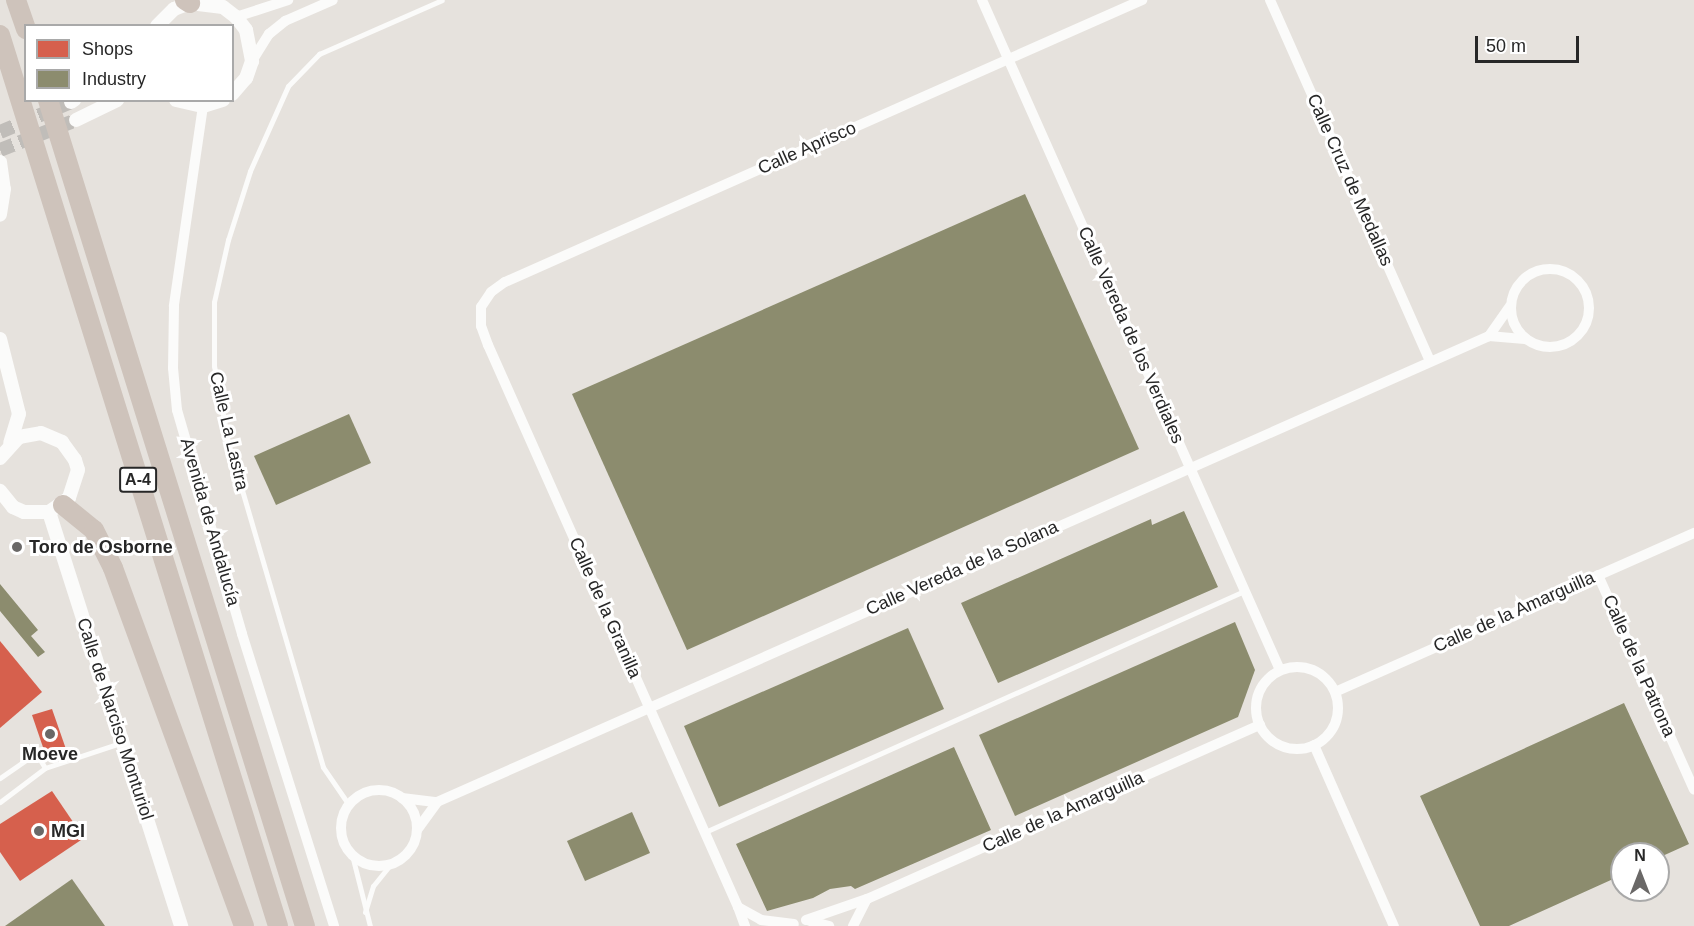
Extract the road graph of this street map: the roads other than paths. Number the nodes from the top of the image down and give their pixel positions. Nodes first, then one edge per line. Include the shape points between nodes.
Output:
1 (16, 0) edge
2 (288, 0) edge
3 (333, 0) edge
4 (442, 0) edge
5 (982, 0) edge
6 (1142, 0) edge
7 (1270, 0) edge
8 (187, 2) edge
9 (237, 17) junction
10 (24, 24) edge
11 (159, 24) edge
12 (0, 35) edge
13 (1008, 59) junction
14 (252, 62) junction
15 (234, 92) edge
16 (49, 102) edge
17 (113, 102) edge
18 (185, 102) edge
19 (216, 102) edge
20 (203, 106) junction
21 (76, 120) tunnel mouth
22 (0, 162) edge
23 (0, 215) edge
24 (1510, 306) junction
25 (481, 307) joint
26 (1489, 336) junction
27 (0, 339) edge
28 (1525, 339) junction
29 (1431, 361) junction
30 (10, 443) junction
31 (0, 458) edge
32 (1190, 468) junction
33 (1, 496) edge
34 (56, 509) junction
35 (1694, 533) edge
36 (1598, 575) junction
37 (1244, 591) junction
38 (1280, 670) junction
39 (1335, 692) junction
40 (650, 707) junction
41 (1260, 725) junction
42 (122, 742) junction
43 (1314, 745) junction
44 (45, 768) junction
45 (0, 778) edge
46 (1694, 790) edge
47 (402, 798) junction
48 (0, 802) edge
49 (437, 802) junction
50 (349, 805) junction
51 (417, 830) junction
52 (705, 832) junction
53 (352, 855) junction
54 (390, 865) junction
55 (867, 899) junction
56 (738, 907) junction
57 (365, 914) junction
58 (806, 920) junction
59 (792, 925) edge
60 (181, 926) edge
61 (244, 926) edge
62 (278, 926) edge
63 (305, 926) edge
64 (334, 926) edge
65 (370, 926) edge
66 (745, 926) edge
67 (829, 926) edge
68 (852, 926) edge
69 (1394, 926) edge

1 - 10 highway
2 - 9 street
3 - 14 street via 285,21 268,34
4 - 50 lane, Calle La Lastra via 319,54 288,86 250,171 214,302 214,366 228,442 323,767
5 - 13 street, Calle Vereda de los Verdiales
6 - 13 street, Calle Aprisco
7 - 29 street, Calle Cruz de Medallas
8 - 9 street via 223,7
8 - 11 street
9 - 14 street via 249,38
12 - 62 highway, A-4
13 - 25 street, Calle Aprisco via 505,282 491,292
13 - 32 street, Calle Vereda de los Verdiales
14 - 15 street via 246,78
16 - 63 highway, A-4
17 - 21 street
18 - 20 street
19 - 20 street
20 - 64 street, Avenida de Andalucía via 174,306 177,410 242,634
22 - 23 street via 4,189
24 - 26 street
24 - 28 street via 1511,319
24 - 28 street via 1519,282 1542,269 1567,272 1586,291 1589,316 1575,338 1550,347
25 - 40 street, Calle de la Granilla via 481,326 488,345
26 - 28 street, Calle Vereda de la Solana
26 - 29 street, Calle Vereda de la Solana
27 - 30 street via 19,414
29 - 32 street, Calle Vereda de la Solana
30 - 31 street
30 - 34 street via 30,434 41,434 52,436 70,450 78,470 77,482
32 - 37 street, Calle Vereda de los Verdiales
32 - 40 street, Calle Vereda de la Solana
33 - 34 street via 24,512
34 - 42 street, Calle de Narciso Monturiol
34 - 61 highway via 87,522 105,549
35 - 36 street, Calle de la Amarguilla
36 - 39 street, Calle de la Amarguilla
36 - 46 street, Calle de la Patrona
37 - 38 street, Calle Vereda de los Verdiales
37 - 52 lane
38 - 39 street via 1312,669 1326,678
38 - 41 street via 1266,680 1258,694 1256,710
39 - 43 street via 1335,723 1327,736
40 - 49 street, Calle Vereda de la Solana
40 - 52 street, Calle de la Granilla
41 - 43 street via 1269,738 1283,746 1299,749
41 - 55 street, Calle de la Amarguilla
42 - 44 lane
42 - 60 street, Calle de Narciso Monturiol
43 - 69 street
44 - 45 lane via 36,753
44 - 48 lane
47 - 49 street
47 - 50 street via 391,792 368,792
47 - 51 street via 414,812
49 - 51 street
50 - 53 street via 341,825 345,846
51 - 54 street via 409,852
52 - 56 street, Calle de la Granilla
53 - 54 street via 370,865
53 - 57 lane
54 - 57 lane via 373,886
55 - 58 street, Calle de la Amarguilla
55 - 68 street
56 - 59 street via 761,920
56 - 66 street, Calle de la Granilla
57 - 65 lane
58 - 59 street, Calle de la Amarguilla
58 - 67 street

